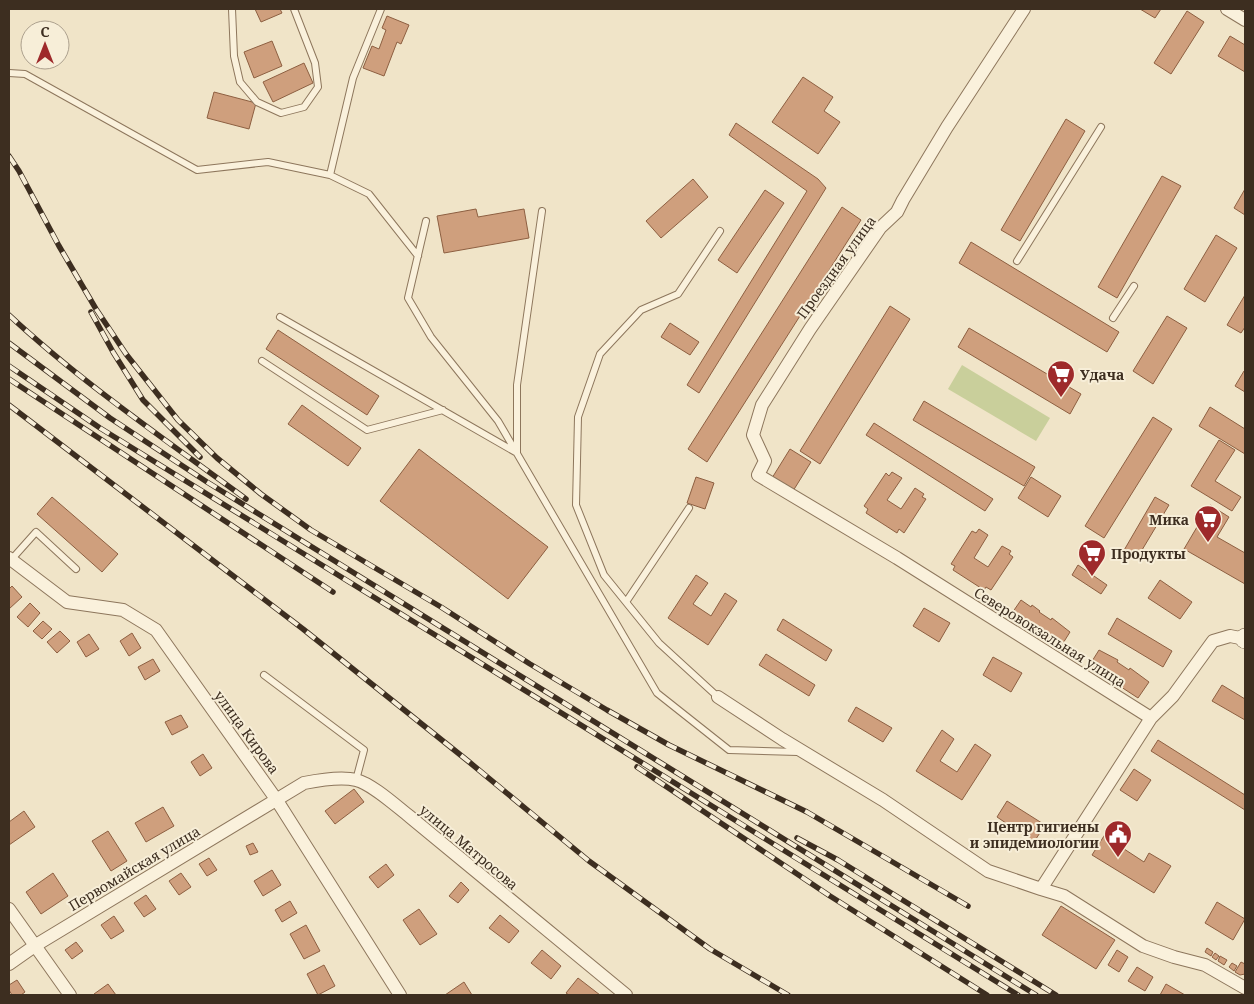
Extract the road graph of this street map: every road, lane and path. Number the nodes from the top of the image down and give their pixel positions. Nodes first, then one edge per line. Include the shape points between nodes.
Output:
1 (232, 9) edge
2 (294, 9) edge
3 (381, 9) edge
4 (1024, 9) edge
5 (1227, 9) edge
6 (1245, 20) edge
7 (9, 73) edge
8 (1101, 126) dead end
9 (330, 175) junction
10 (542, 210) dead end
11 (426, 221) dead end
12 (720, 231) dead end
13 (418, 256) junction
14 (1017, 261) dead end
15 (1134, 286) dead end
16 (280, 317) dead end
17 (1113, 318) dead end
18 (262, 361) dead end
19 (443, 410) junction
20 (517, 453) junction
21 (758, 475) joint
22 (690, 508) dead end
23 (10, 559) edge
24 (76, 569) dead end
25 (626, 602) junction
26 (1245, 639) edge
27 (264, 675) dead end
28 (718, 697) joint
29 (1151, 718) junction
30 (805, 752) junction
31 (356, 780) junction
32 (276, 799) junction
33 (1040, 889) junction
34 (9, 909) edge
35 (36, 945) junction
36 (9, 964) edge
37 (1245, 988) edge
38 (70, 995) edge
39 (400, 995) edge
40 (626, 995) edge

1 - 2 lane via 234,56 240,82 257,102 281,113 304,107 318,87 316,63
3 - 9 lane via 353,78
4 - 21 street, Проездная улица via 947,127 897,212 880,228 762,405 753,435 765,461
5 - 6 street
7 - 9 lane via 25,74 197,170 268,162
8 - 14 lane
9 - 13 lane via 369,194
10 - 20 lane via 517,385
11 - 13 lane
12 - 25 lane via 678,294 641,310 600,354 578,417 576,504 604,576
13 - 20 lane via 408,298 431,338 498,421
15 - 17 lane
16 - 19 lane
18 - 19 lane via 367,430
19 - 20 lane
20 - 30 lane via 657,693 729,750
21 - 29 street, Северовокзальная улица via 897,558
22 - 25 lane
23 - 24 lane via 36,532
23 - 32 street, улица Кирова via 67,602 123,610 156,630
25 - 28 lane via 659,642
26 - 29 street via 1230,636 1213,641 1173,696
27 - 31 lane via 364,750
28 - 30 street
29 - 33 street
30 - 33 street via 988,871
31 - 32 street, улица Матросова via 329,779 304,783
31 - 40 street, улица Матросова via 377,791
32 - 35 street, Первомайская улица
32 - 39 street, улица Кирова
33 - 37 street via 1064,896 1143,946 1205,965
34 - 35 street
35 - 36 street, Первомайская улица
35 - 38 street

